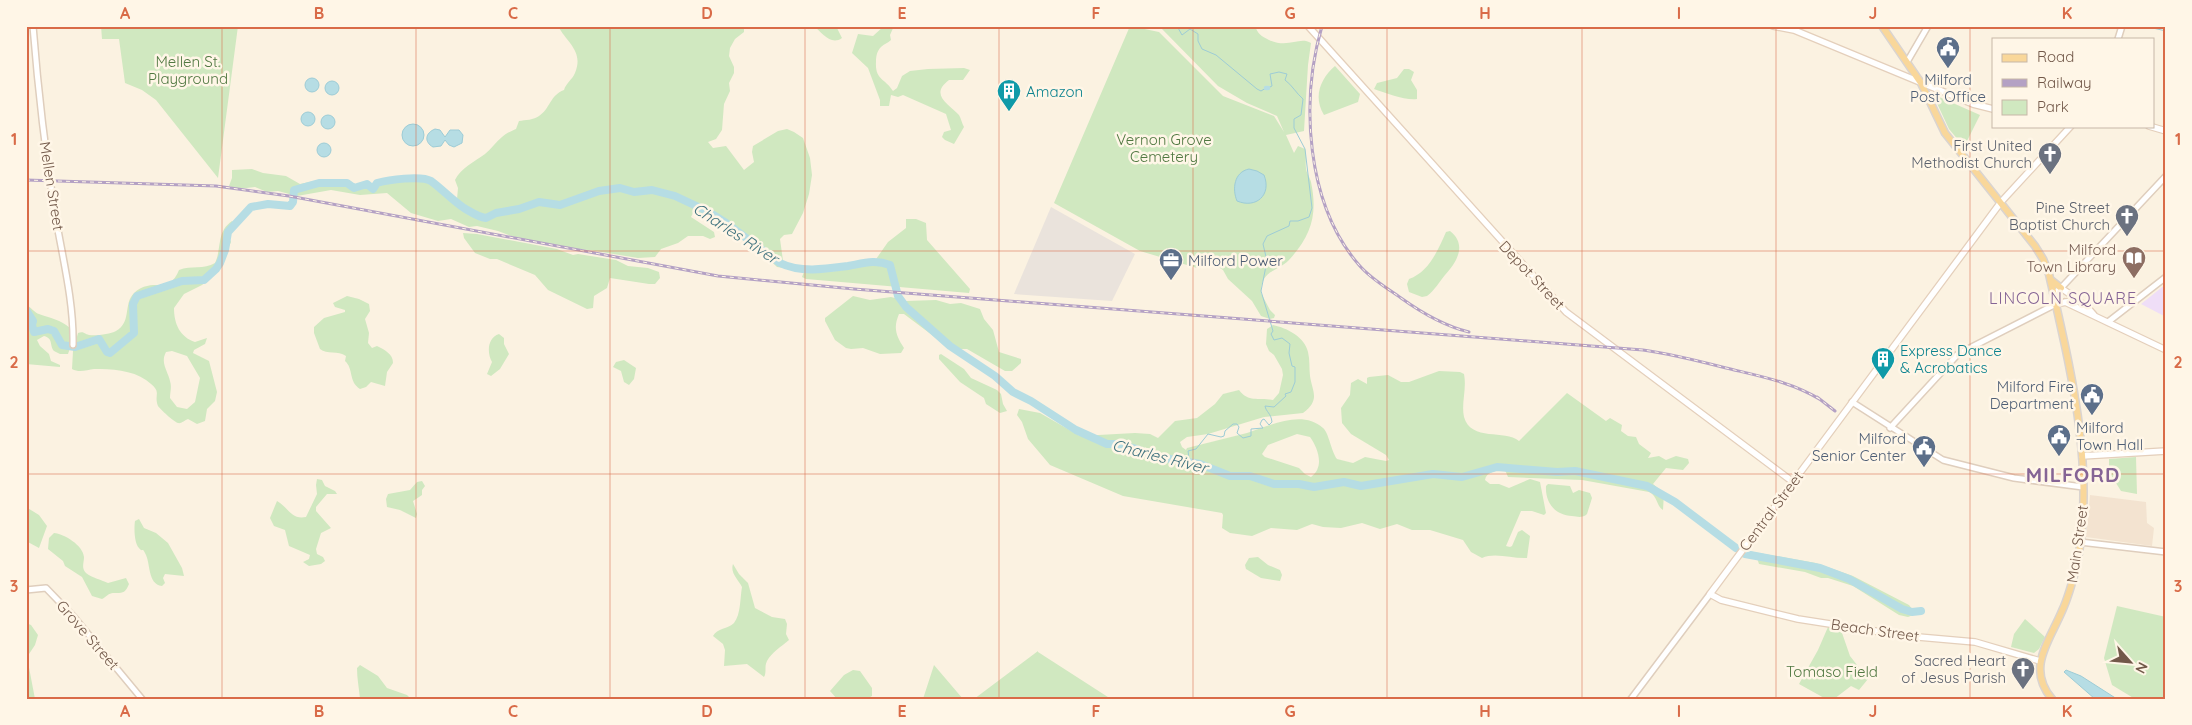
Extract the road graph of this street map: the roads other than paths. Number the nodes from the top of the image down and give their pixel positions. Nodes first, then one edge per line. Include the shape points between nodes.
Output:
1 (33, 26) edge
2 (1308, 26) edge
3 (1773, 26) edge
4 (1882, 26) edge
5 (1928, 26) edge
6 (2122, 26) edge
7 (2118, 38) edge
8 (1907, 62) junction
9 (1921, 83) junction
10 (1992, 109) edge
11 (2070, 128) edge
12 (2166, 176) edge
13 (2000, 202) junction
14 (2166, 277) edge
15 (2050, 279) junction
16 (2061, 288) junction
17 (2053, 294) junction
18 (2065, 302) junction
19 (2080, 302) junction
20 (2056, 304) junction
21 (2094, 315) junction
22 (2108, 322) junction
23 (73, 345) dead end
24 (2166, 350) edge
25 (1852, 402) junction
26 (1890, 428) junction
27 (2166, 451) edge
28 (2082, 456) junction
29 (1793, 482) junction
30 (2083, 487) junction
31 (2080, 542) junction
32 (2166, 552) edge
33 (26, 590) edge
34 (1710, 594) junction
35 (2040, 661) junction
36 (142, 699) edge
37 (1631, 699) edge
38 (2052, 699) edge

1 - 23 street, Mellen Street via 39,100 72,312
2 - 29 main road, Depot Street via 1566,312
3 - 9 main road via 1794,30
4 - 8 main road, Main Street
5 - 8 street
6 - 7 street
8 - 9 main road, Main Street
9 - 10 main road
9 - 13 main road, Main Street via 1945,133
11 - 13 main road, Central Street
12 - 16 street
13 - 15 main road, Main Street via 2041,255
13 - 25 main road, Central Street
14 - 22 street
15 - 16 main road
15 - 17 main road, Main Street
16 - 17 street
16 - 19 main road
17 - 20 main road, Main Street
18 - 19 main road
18 - 20 main road
18 - 21 main road
19 - 21 main road
20 - 26 street via 1958,354
20 - 28 main road, Main Street via 2076,406
21 - 22 main road
22 - 24 main road
25 - 26 street
25 - 29 main road, Central Street
26 - 30 street via 1943,460 2021,479
27 - 28 main road
28 - 30 main road, Main Street
29 - 34 main road, Central Street
30 - 31 main road, Main Street
31 - 32 street
31 - 35 main road, Main Street via 2069,592
33 - 36 street, Grove Street via 46,588
34 - 35 main road, Beach Street via 1721,600 1798,619 1915,637 1971,641
34 - 37 street, Central Street
35 - 38 main road via 2043,685

